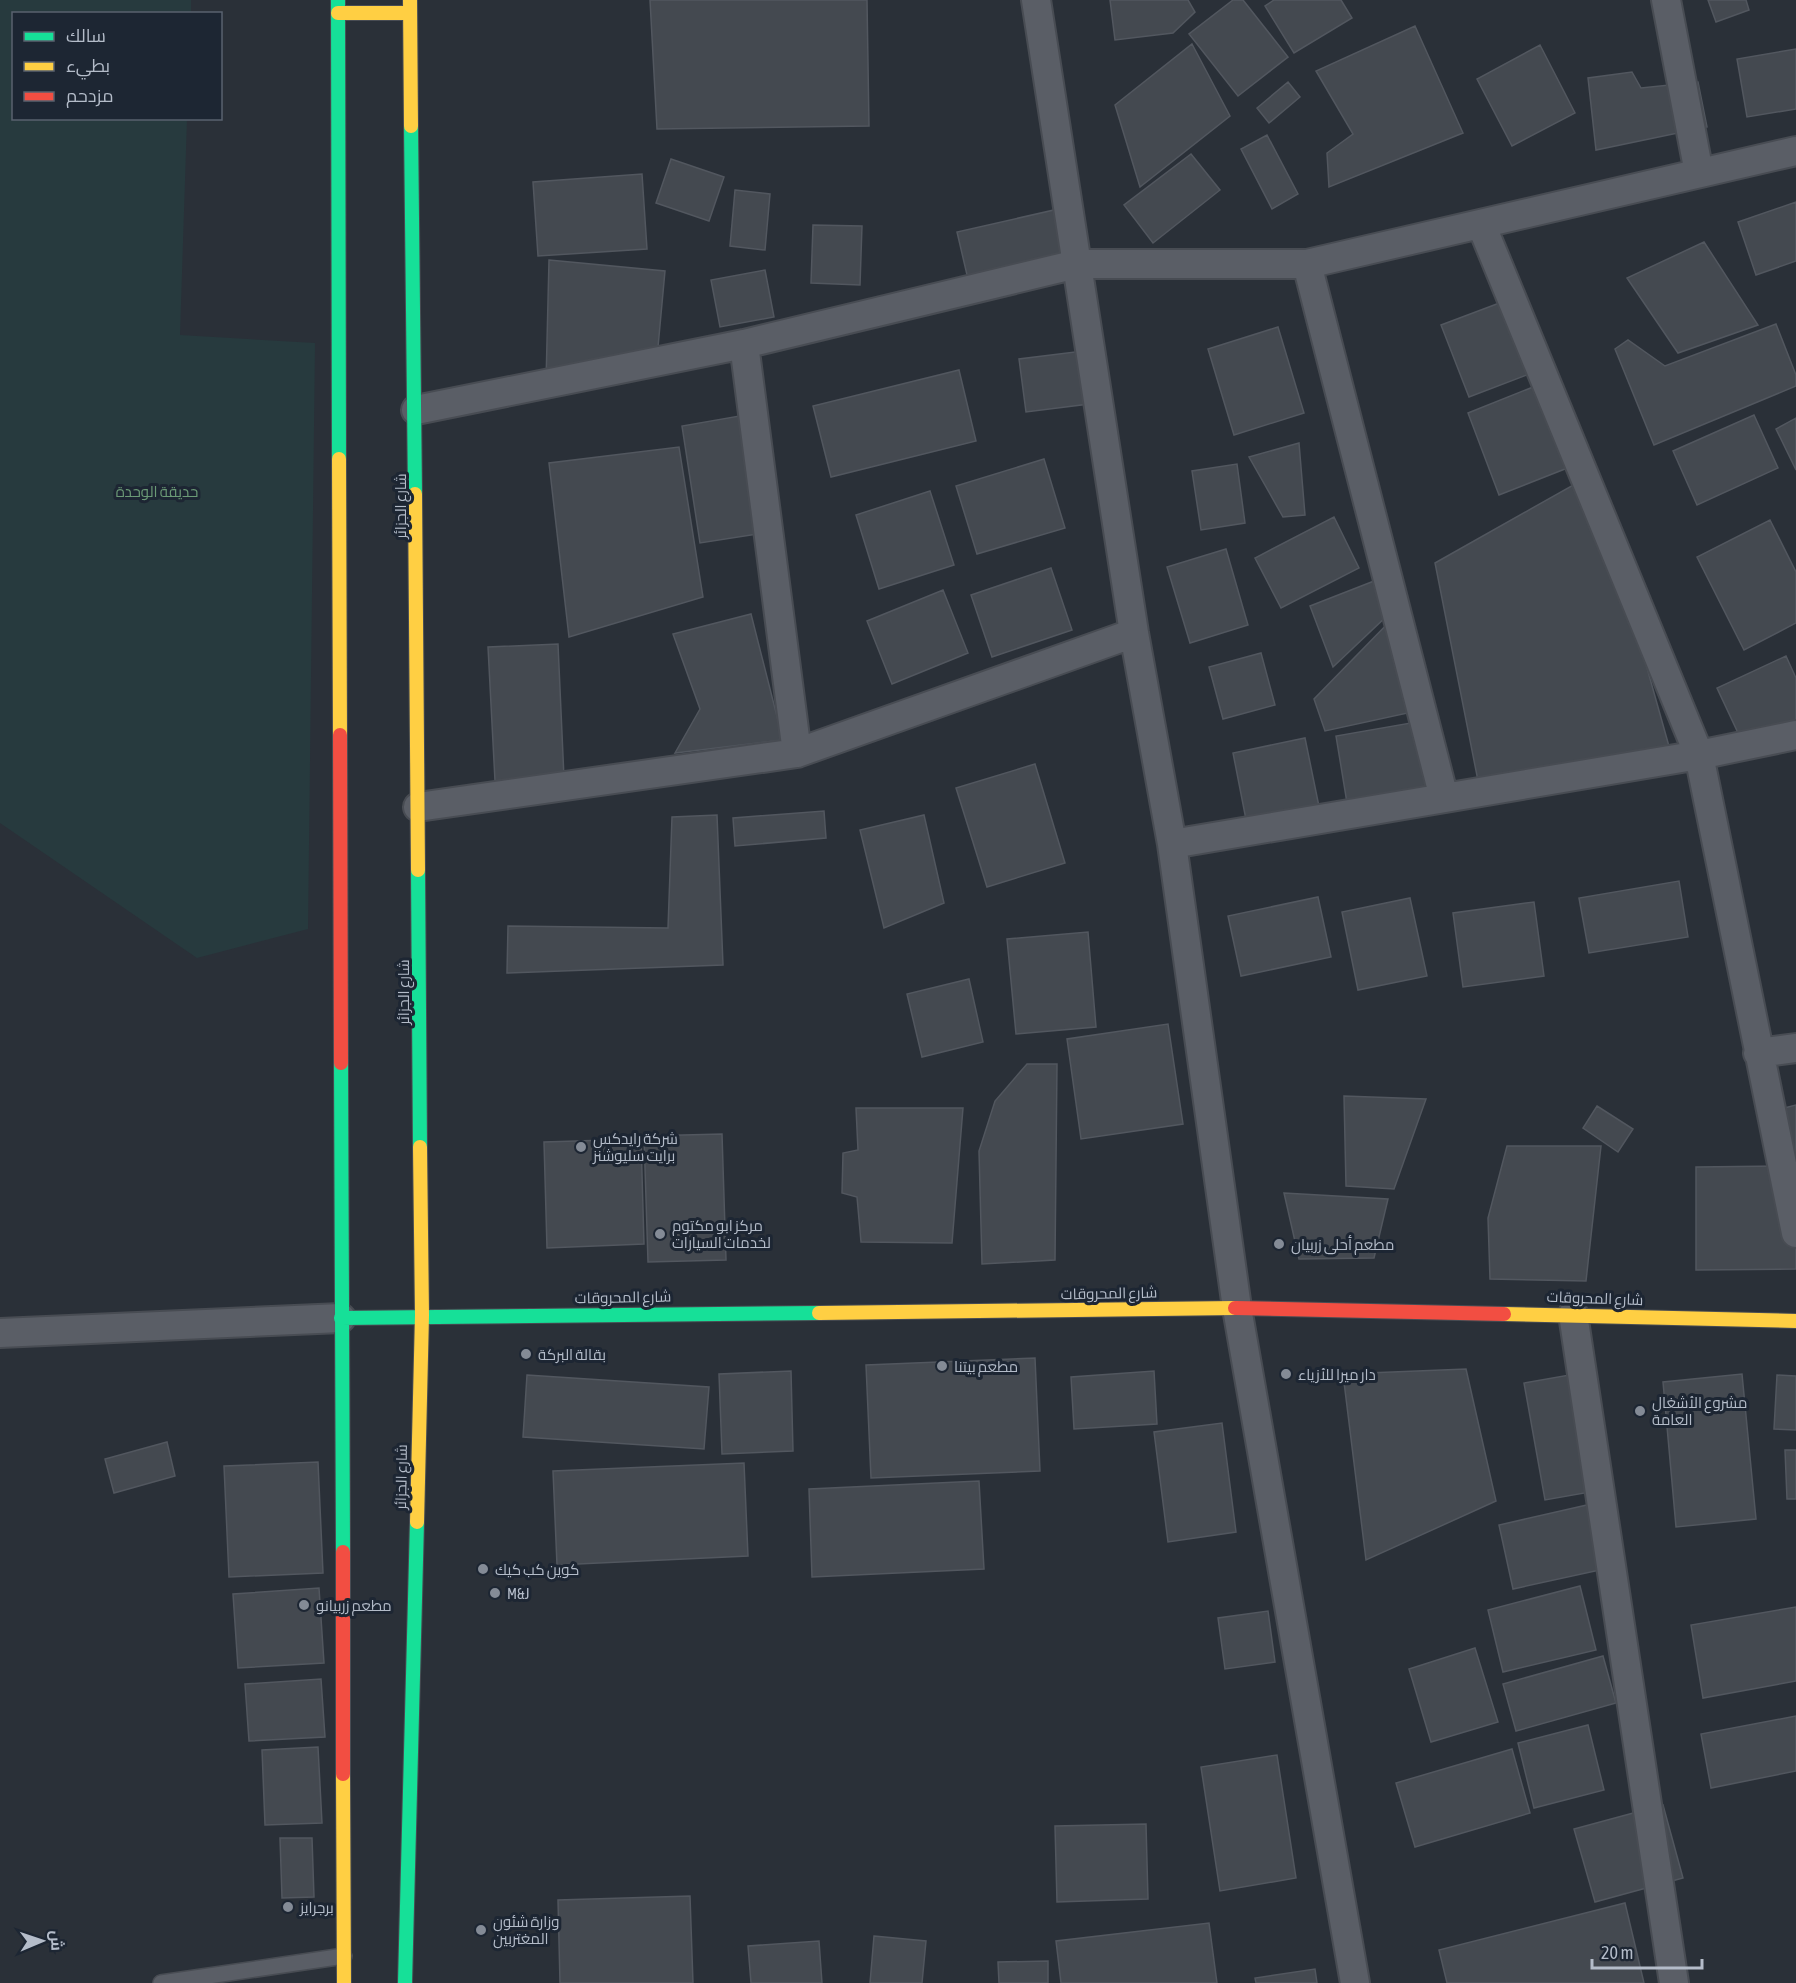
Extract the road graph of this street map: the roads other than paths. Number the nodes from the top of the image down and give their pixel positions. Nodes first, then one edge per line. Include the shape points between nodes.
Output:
1 (1036, 0) edge
2 (1666, 0) edge
3 (338, 6) edge
4 (410, 7) edge
5 (1796, 151) edge
6 (1699, 173) junction
7 (1481, 224) junction
8 (1077, 264) junction
9 (1307, 264) junction
10 (744, 344) junction
11 (416, 410) junction
12 (1134, 633) junction
13 (1796, 735) edge
14 (797, 753) junction
15 (1699, 755) junction
16 (1444, 798) junction
17 (418, 807) junction
18 (1172, 844) junction
19 (1796, 1048) edge
20 (1758, 1053) junction
21 (1796, 1233) edge
22 (1237, 1308) junction
23 (1573, 1314) junction
24 (422, 1315) junction
25 (341, 1318) junction
26 (1796, 1321) edge
27 (0, 1334) edge
28 (344, 1956) junction
29 (257, 1976) edge
30 (161, 1983) edge
31 (344, 1983) edge
32 (405, 1983) edge
33 (1355, 1983) edge
34 (1674, 1983) edge

1 - 8 street
2 - 6 street
3 - 4 main road
3 - 25 main road
4 - 11 main road, شارع الجزائر
5 - 6 street
6 - 7 street
7 - 9 street
7 - 15 street
8 - 9 street
8 - 10 street
8 - 12 street
9 - 16 street
10 - 11 street
10 - 14 street
11 - 17 main road, شارع الجزائر
12 - 14 street
12 - 18 street
13 - 15 street
14 - 17 street
15 - 16 street
15 - 20 street
16 - 18 street
17 - 24 main road, شارع الجزائر
18 - 22 street
19 - 20 street
20 - 21 street
22 - 23 main road, شارع المحروقات
22 - 24 main road, شارع المحروقات
22 - 33 street
23 - 26 main road, شارع المحروقات
23 - 34 street
24 - 25 main road, شارع المحروقات
24 - 32 main road, شارع الجزائر
25 - 27 street
25 - 28 main road
28 - 29 lane
28 - 31 main road
29 - 30 lane

